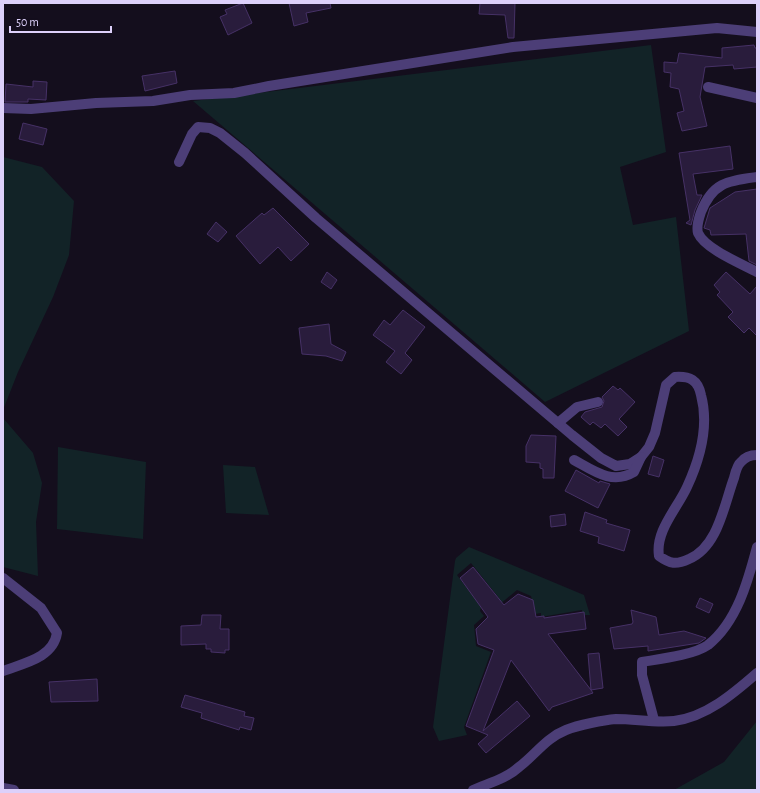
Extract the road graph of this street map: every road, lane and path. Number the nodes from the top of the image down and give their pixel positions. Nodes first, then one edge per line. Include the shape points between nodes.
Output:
1 (757, 32) edge
2 (708, 87) dead end
3 (757, 98) edge
4 (3, 108) edge
5 (179, 162) dead end
6 (757, 178) edge
7 (757, 272) edge
8 (598, 402) dead end
9 (558, 423) junction
10 (757, 455) edge
11 (641, 457) junction
12 (574, 460) dead end
13 (757, 548) edge
14 (3, 578) edge
15 (3, 671) edge
16 (757, 673) edge
17 (654, 720) junction
18 (3, 788) edge
19 (14, 790) edge
20 (473, 790) edge

1 - 4 street via 717,28 593,38 513,47 234,93 31,109
2 - 3 street
5 - 9 street via 198,127 210,128 220,133
6 - 7 street via 729,181 717,187 708,196 697,226 698,233 711,246
8 - 9 street via 577,407
9 - 11 street via 601,458 616,466 630,464
10 - 11 street via 751,455 740,462 718,526 706,547 692,558 678,564 669,563 658,556 657,546 662,531 687,487 698,458 704,405 700,388 694,380 686,376 676,376 666,386 655,432
11 - 12 street via 634,472 619,479 611,478
13 - 17 street via 739,603 724,628 707,645 692,651 642,662 642,675
14 - 15 street via 42,608 56,633 55,642 40,657
16 - 17 street via 722,701 698,714 672,721
17 - 20 street via 615,719 566,730 551,737 514,771
18 - 19 street

